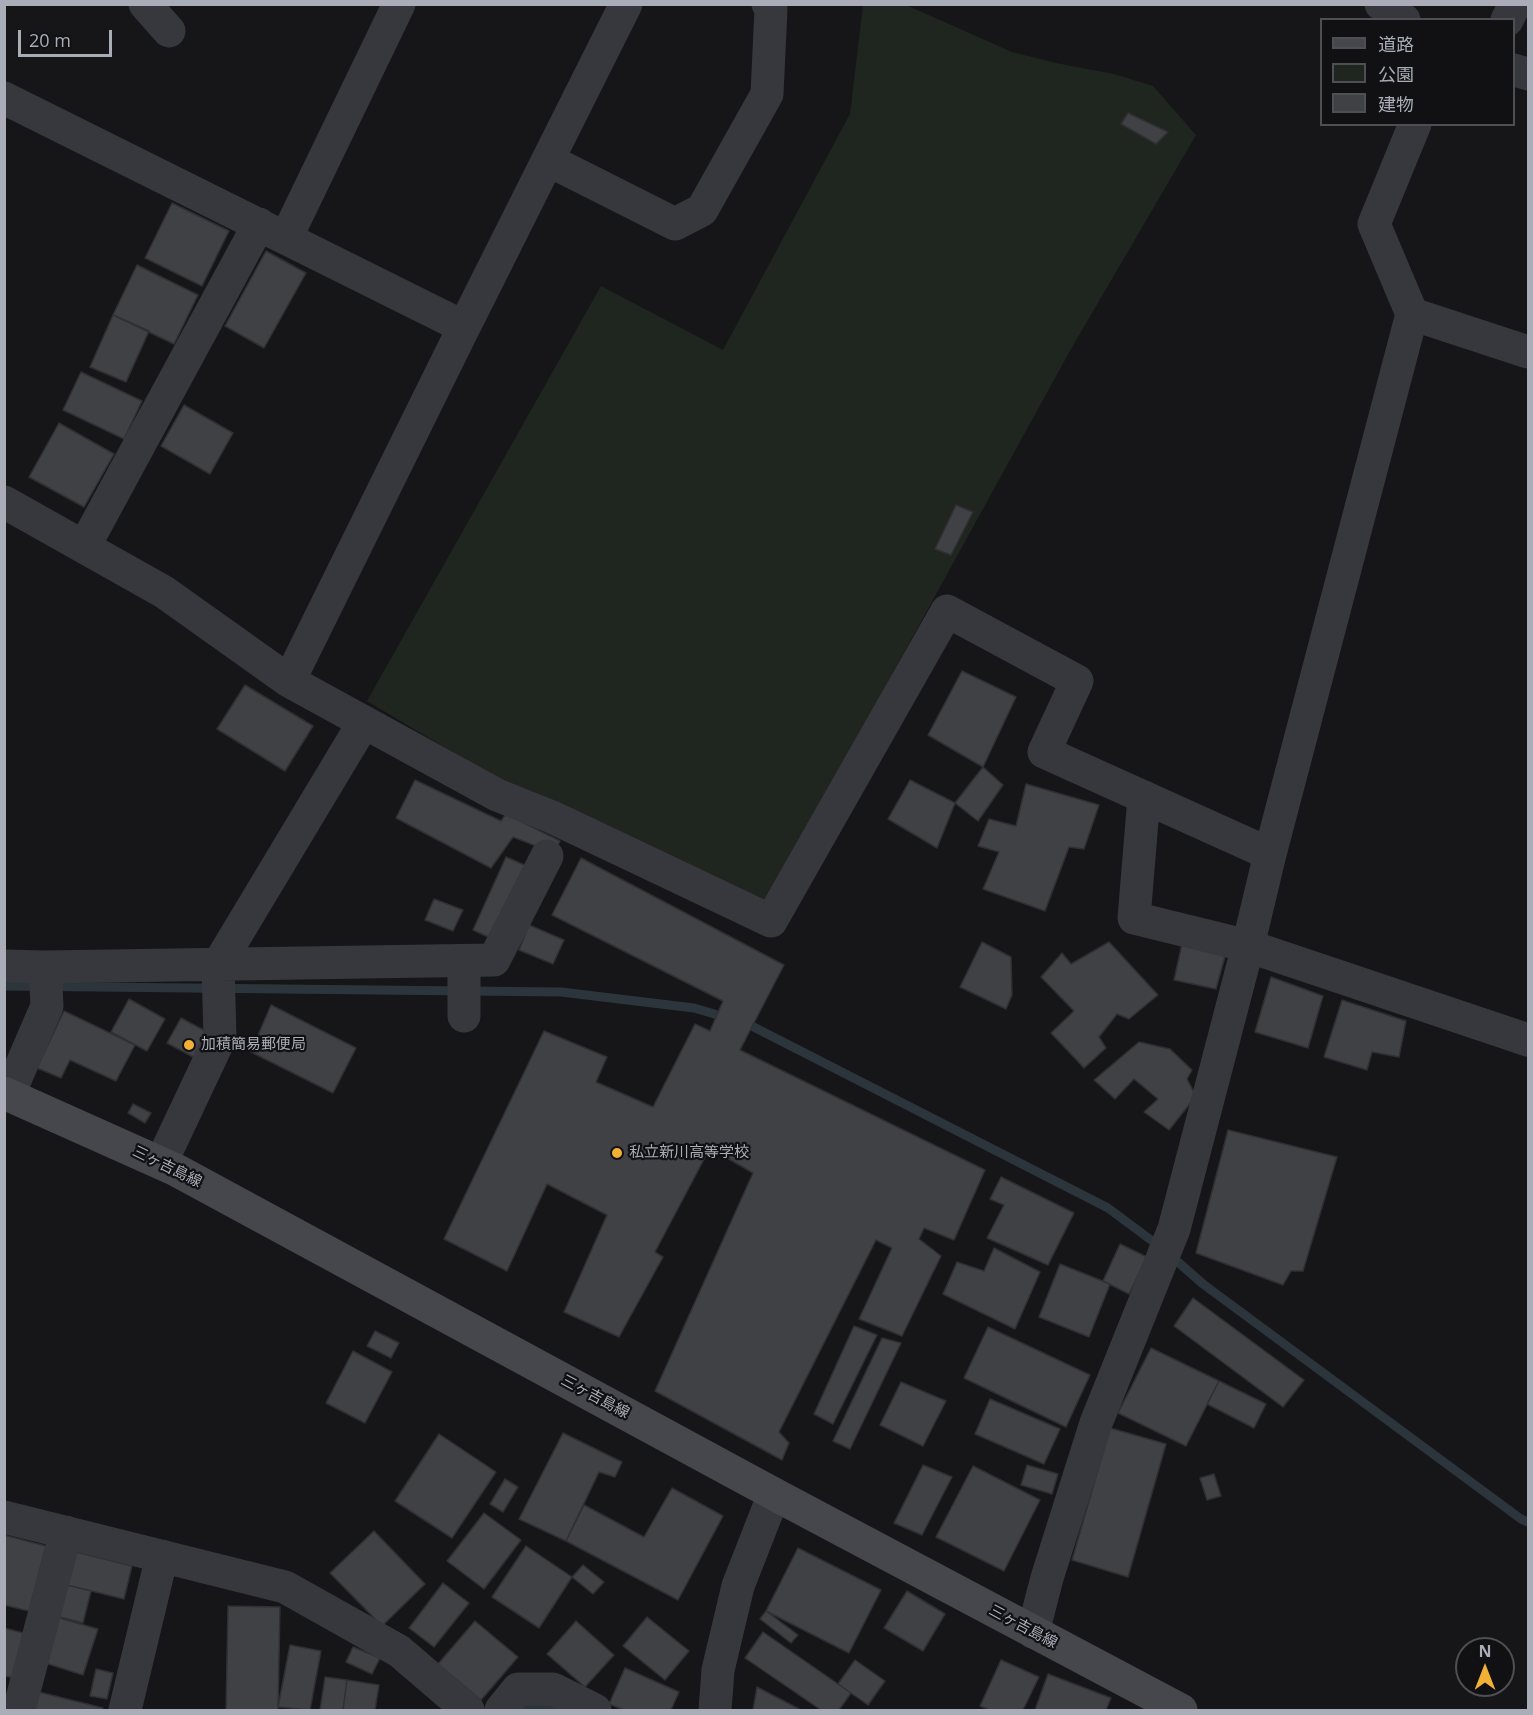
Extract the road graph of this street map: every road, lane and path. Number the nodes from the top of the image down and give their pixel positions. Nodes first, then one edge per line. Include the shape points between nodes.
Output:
1 (145, 4) edge
2 (399, 4) edge
3 (626, 4) edge
4 (768, 4) edge
5 (1381, 4) edge
6 (1515, 4) edge
7 (1401, 18) edge
8 (1508, 18) edge
9 (169, 31) dead end
10 (4, 98) edge
11 (1414, 126) edge
12 (548, 160) junction
13 (273, 231) junction
14 (1412, 314) junction
15 (464, 327) junction
16 (1528, 352) edge
17 (4, 502) edge
18 (84, 546) junction
19 (289, 681) junction
20 (364, 722) junction
21 (1144, 797) junction
22 (1270, 854) junction
23 (547, 856) dead end
24 (1248, 946) junction
25 (464, 961) junction
26 (218, 965) junction
27 (4, 966) edge
28 (45, 967) junction
29 (464, 1016) dead end
30 (1528, 1040) edge
31 (7, 1094) edge
32 (161, 1163) junction
33 (774, 1494) junction
34 (4, 1517) edge
35 (66, 1532) junction
36 (162, 1556) junction
37 (1033, 1632) junction
38 (19, 1710) edge
39 (125, 1710) edge
40 (468, 1710) edge
41 (501, 1710) edge
42 (595, 1710) edge
43 (715, 1710) edge
44 (1181, 1710) edge

1 - 9 street
2 - 13 street
3 - 12 street
4 - 12 street via 771,9 767,94 702,210 675,224
5 - 7 street
6 - 8 street
10 - 13 street
11 - 14 street via 1374,224
12 - 15 street
13 - 15 street
13 - 18 street
14 - 16 street
14 - 22 street
15 - 19 street
17 - 18 street
18 - 19 street via 164,592
19 - 20 street
20 - 21 street via 497,795 771,921 947,611 1077,681 1044,752
20 - 26 street
21 - 22 street
21 - 24 street via 1134,918
22 - 24 street
23 - 25 street via 494,960
24 - 30 street
24 - 37 street via 1174,1229 1095,1423
25 - 26 street
25 - 29 street
26 - 28 street
26 - 32 street via 220,1038
27 - 28 street
28 - 31 street via 47,1006
31 - 32 main road, 三ヶ吉島線
32 - 33 main road, 三ヶ吉島線
33 - 37 main road, 三ヶ吉島線
33 - 43 street via 738,1586 717,1670
34 - 35 street
35 - 36 street
35 - 38 street
36 - 39 street
36 - 40 street via 285,1587 399,1651
37 - 44 main road, 三ヶ吉島線
41 - 42 street via 518,1689 553,1689

